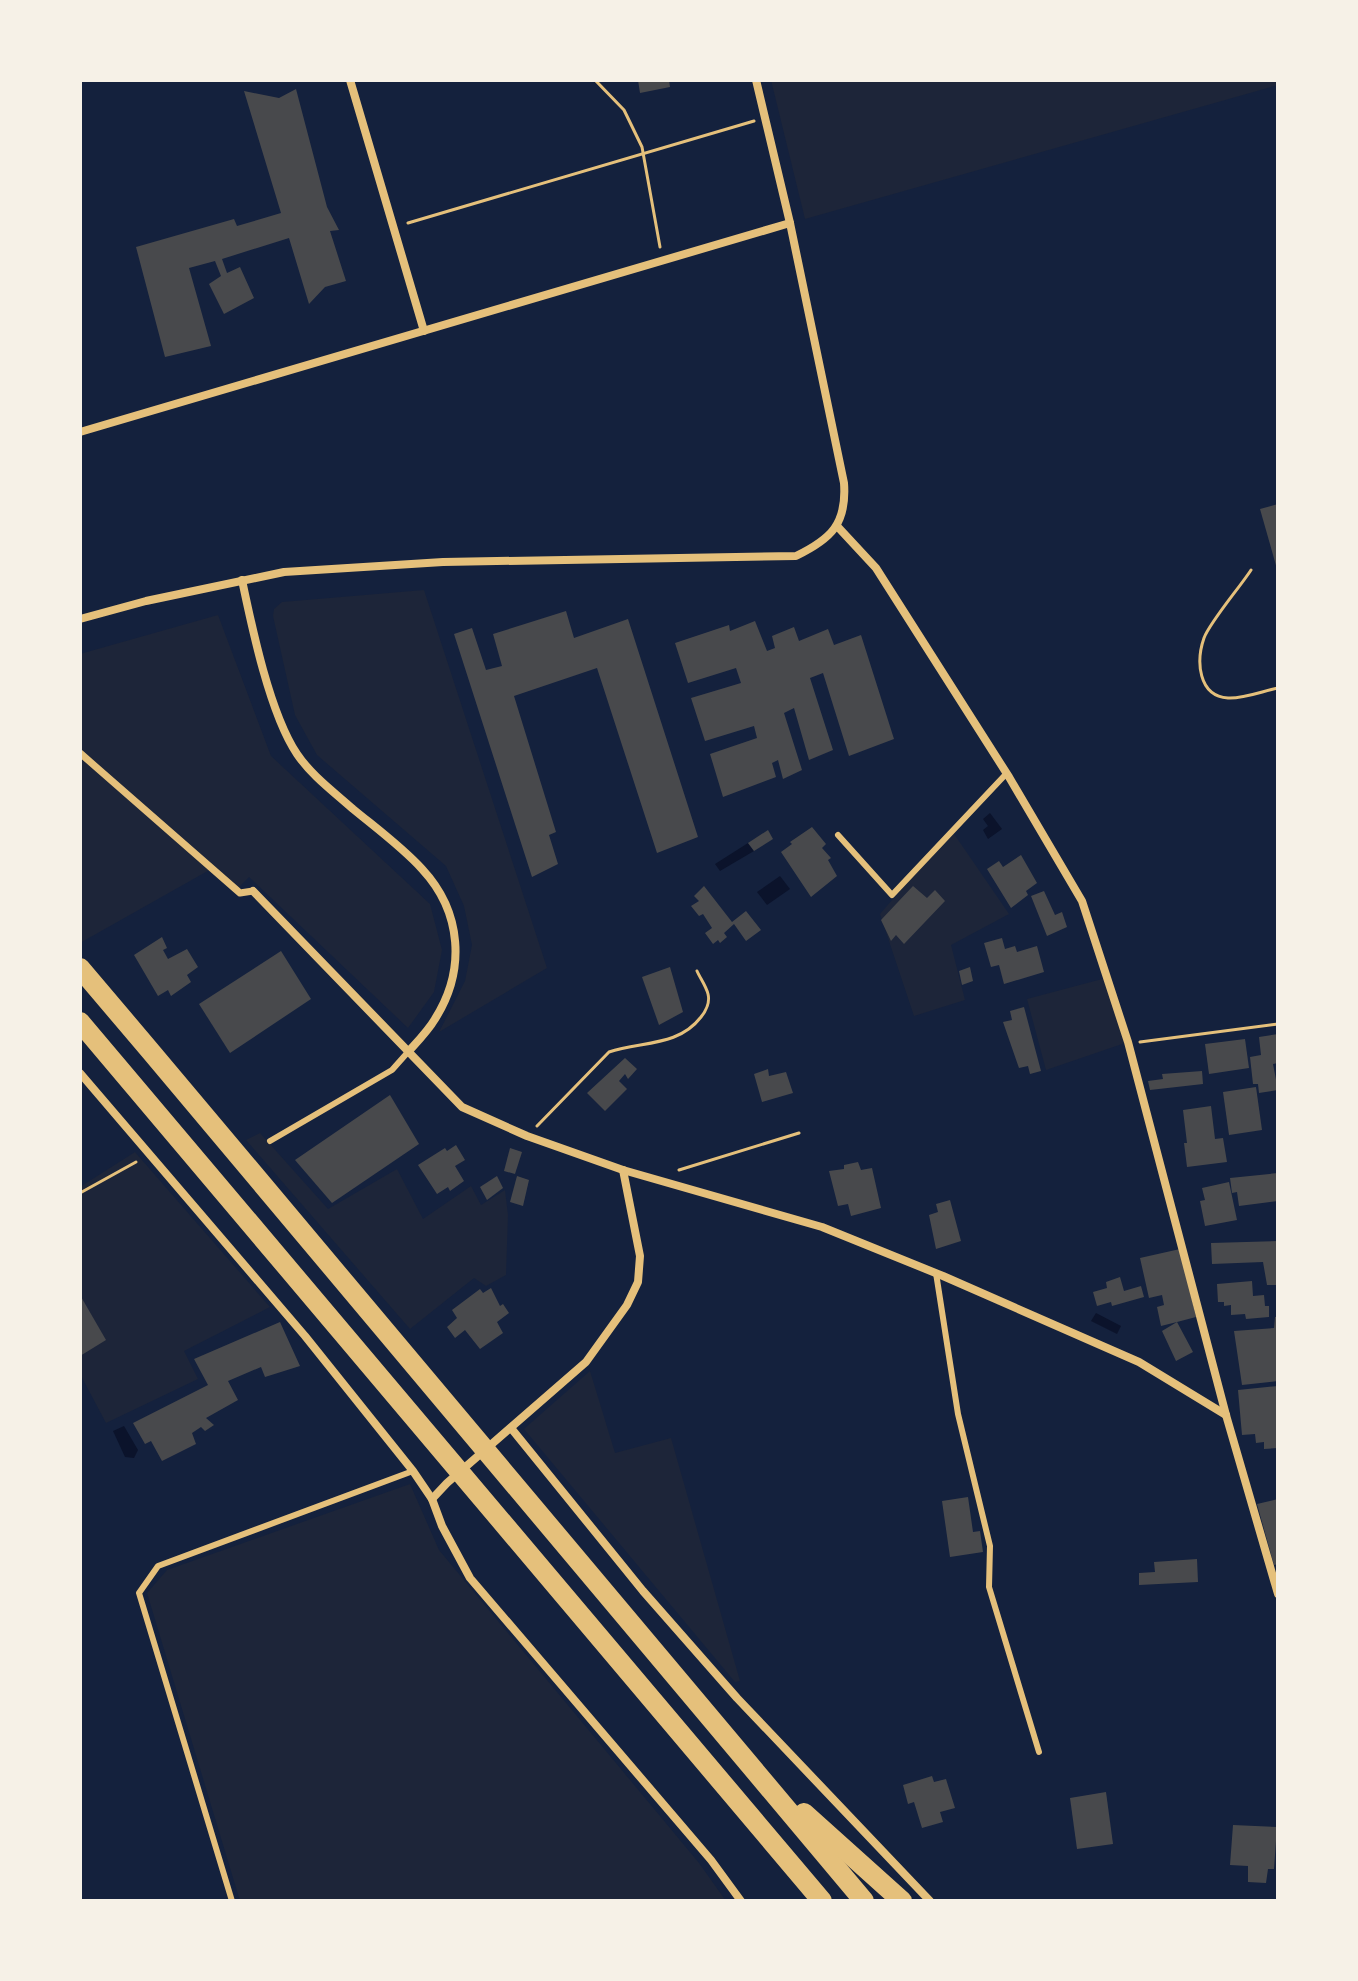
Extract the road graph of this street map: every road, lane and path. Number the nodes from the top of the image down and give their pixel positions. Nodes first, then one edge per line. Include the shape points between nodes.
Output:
1 (350, 80) edge
2 (595, 80) edge
3 (756, 80) edge
4 (765, 118) junction
5 (643, 153) junction
6 (790, 223) junction
7 (393, 227) junction
8 (663, 261) junction
9 (424, 331) junction
10 (80, 432) edge
11 (837, 526) junction
12 (1251, 570) dead end
13 (242, 580) junction
14 (80, 619) edge
15 (1278, 688) edge
16 (80, 753) edge
17 (1006, 774) junction
18 (838, 835) dead end
19 (253, 891) joint
20 (80, 968) edge
21 (697, 971) dead end
22 (80, 1022) edge
23 (1278, 1024) edge
24 (1134, 1043) dead end
25 (408, 1052) junction
26 (80, 1073) edge
27 (799, 1133) dead end
28 (527, 1136) junction
29 (270, 1141) dead end
30 (149, 1154) junction
31 (623, 1170) junction
32 (652, 1178) junction
33 (80, 1193) edge
34 (936, 1273) junction
35 (1226, 1415) junction
36 (511, 1428) junction
37 (413, 1471) junction
38 (432, 1499) junction
39 (1278, 1594) edge
40 (1039, 1752) dead end
41 (752, 1766) junction
42 (754, 1821) junction
43 (232, 1901) edge
44 (741, 1901) edge
45 (803, 1901) edge
46 (822, 1901) edge
47 (864, 1901) edge
48 (902, 1901) edge
49 (930, 1901) edge

1 - 7 street
2 - 5 path via 624,110
3 - 4 street
4 - 5 path
4 - 6 street
5 - 7 path
5 - 8 path
6 - 8 street
6 - 11 street via 844,483 846,504
7 - 9 street
8 - 9 street
9 - 10 street
11 - 13 street via 821,544 796,556 385,564
11 - 17 street via 876,568
12 - 15 path via 1204,638 1200,673 1213,694 1229,698
13 - 14 street
13 - 25 street via 282,725 297,754 421,867 440,890 453,920 457,949 448,995
16 - 19 street via 240,893
17 - 18 lane via 892,895
17 - 35 street via 1082,901 1128,1042
19 - 25 street
20 - 41 highway
21 - 28 path via 708,995 706,1011 692,1029 650,1045 609,1052
22 - 42 highway
23 - 24 path
25 - 28 street via 462,1107
25 - 29 lane via 392,1070
26 - 30 street
27 - 32 path
28 - 31 street
30 - 33 path
30 - 37 street
31 - 32 street
31 - 36 street via 640,1256 638,1282 586,1362
32 - 34 street via 822,1227
34 - 35 street via 1139,1362
34 - 40 lane via 958,1414 990,1546 989,1587
35 - 39 street
36 - 38 street
36 - 49 street via 737,1698
37 - 38 street
37 - 43 lane via 158,1566 139,1593
38 - 44 street via 470,1578
41 - 47 highway
41 - 48 highway
42 - 45 highway
42 - 46 highway

